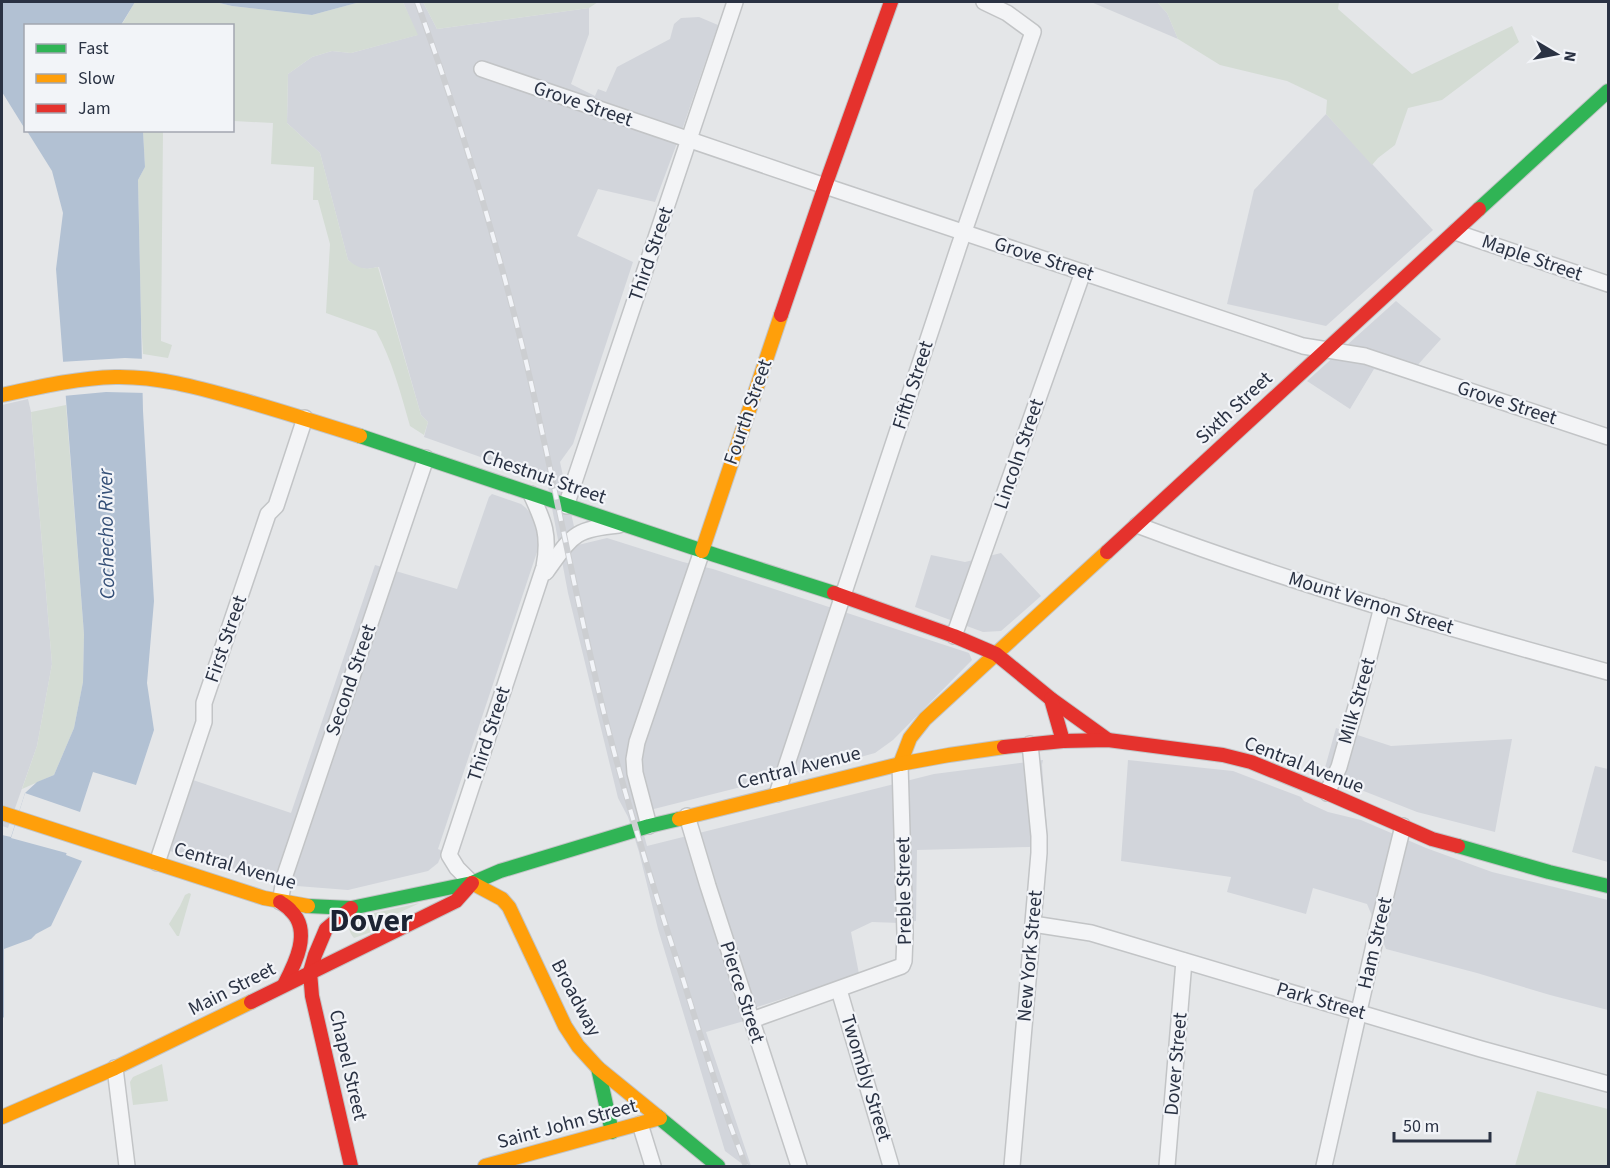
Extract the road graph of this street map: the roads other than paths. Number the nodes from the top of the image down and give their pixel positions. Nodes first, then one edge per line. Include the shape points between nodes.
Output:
1 (735, 2) edge
2 (891, 2) edge
3 (984, 2) edge
4 (482, 69) dead end
5 (1608, 91) edge
6 (690, 140) junction
7 (825, 186) junction
8 (964, 232) junction
9 (1455, 232) junction
10 (1083, 272) junction
11 (1608, 284) edge
12 (1327, 349) junction
13 (2, 395) edge
14 (305, 418) junction
15 (1608, 437) edge
16 (426, 458) junction
17 (531, 494) junction
18 (566, 506) junction
19 (626, 525) junction
20 (1137, 525) junction
21 (702, 551) junction
22 (541, 580) junction
23 (843, 596) junction
24 (1382, 607) junction
25 (954, 636) junction
26 (996, 654) junction
27 (1608, 672) edge
28 (1051, 699) junction
29 (1108, 740) junction
30 (1063, 741) junction
31 (1030, 744) junction
32 (900, 764) junction
33 (1327, 793) junction
34 (777, 794) junction
35 (2, 813) edge
36 (687, 816) junction
37 (649, 826) junction
38 (1403, 826) junction
39 (157, 863) junction
40 (472, 883) junction
41 (1608, 886) edge
42 (280, 902) junction
43 (351, 908) junction
44 (336, 920) junction
45 (1033, 924) junction
46 (348, 942) junction
47 (1184, 960) junction
48 (310, 972) junction
49 (284, 985) junction
50 (839, 990) junction
51 (1359, 1012) junction
52 (752, 1020) junction
53 (115, 1068) junction
54 (598, 1068) junction
55 (1608, 1084) edge
56 (2, 1117) edge
57 (660, 1118) junction
58 (640, 1124) junction
59 (612, 1132) junction
60 (532, 1161) edge
61 (127, 1163) edge
62 (351, 1167) edge
63 (485, 1167) edge
64 (653, 1167) edge
65 (718, 1167) edge
66 (799, 1167) edge
67 (891, 1167) edge
68 (1011, 1167) edge
69 (1167, 1167) edge
70 (1324, 1167) edge

1 - 6 street, Third Street
2 - 7 main road, Fourth Street
3 - 8 street, Fifth Street via 1033,32
4 - 6 street, Grove Street
5 - 9 main road, Sixth Street
6 - 7 street, Grove Street
6 - 18 street, Third Street
7 - 8 street, Grove Street
7 - 21 main road, Fourth Street
8 - 10 street, Grove Street
8 - 23 street, Fifth Street
9 - 11 street, Maple Street
9 - 12 main road, Sixth Street
10 - 12 street, Grove Street via 1303,346
10 - 25 street, Lincoln Street
12 - 15 street, Grove Street via 1365,356
12 - 20 main road, Sixth Street
13 - 14 main road, Chestnut Street via 96,378 156,379
14 - 16 main road, Chestnut Street
14 - 39 street, First Street via 204,703 204,722
16 - 17 main road, Chestnut Street
16 - 42 street, Second Street via 285,875
17 - 18 main road, Chestnut Street
17 - 22 street, Third Street via 547,537
18 - 19 main road, Chestnut Street
19 - 21 main road, Chestnut Street
19 - 22 street, Third Street via 595,527 573,537
20 - 24 street, Mount Vernon Street
20 - 26 main road, Sixth Street
21 - 23 main road, Chestnut Street
21 - 37 street, Fourth Street via 643,720 634,759
22 - 40 street, Third Street via 449,855
23 - 25 main road, Chestnut Street
23 - 34 street, Fifth Street
24 - 27 street, Mount Vernon Street
24 - 33 street, Milk Street via 1339,767
25 - 26 main road, Chestnut Street
26 - 28 main road, Chestnut Street
26 - 32 main road, Sixth Street via 925,719 910,738
28 - 29 main road, Chestnut Street
28 - 30 main road
29 - 30 main road, Central Avenue
29 - 33 main road, Central Avenue via 1223,755
30 - 31 main road, Central Avenue
31 - 32 main road, Central Avenue
31 - 45 street, New York Street via 1039,836
32 - 34 main road, Central Avenue
32 - 50 street, Preble Street via 904,961 896,970
33 - 38 main road, Central Avenue
34 - 36 main road, Central Avenue
35 - 39 main road, Central Avenue
36 - 37 main road, Central Avenue
36 - 52 street, Pierce Street
37 - 40 main road, Central Avenue
38 - 41 main road, Central Avenue via 1432,838
38 - 51 street, Ham Street
39 - 42 main road, Central Avenue
40 - 43 main road, Central Avenue
40 - 46 main road, Main Street via 456,901
40 - 54 main road, Broadway via 509,907 565,1026
42 - 43 main road, Central Avenue
42 - 49 main road via 293,912 301,938
43 - 44 main road
44 - 46 main road
44 - 48 main road via 326,928
45 - 47 street, Park Street via 1091,933
45 - 68 street, New York Street
46 - 48 main road, Main Street
47 - 51 street, Park Street
47 - 69 street, Dover Street
48 - 49 main road, Main Street
48 - 62 main road, Chapel Street
49 - 53 main road, Main Street
50 - 52 street, Preble Street
50 - 67 street, Twombly Street
51 - 55 street, Park Street
51 - 70 street, Ham Street
52 - 66 street, Pierce Street
53 - 56 main road, Main Street
53 - 61 street
54 - 57 main road, Broadway
54 - 59 main road
57 - 58 main road, Saint John Street
57 - 65 main road, Broadway
58 - 59 main road, Saint John Street
58 - 64 street
59 - 60 main road, Saint John Street
60 - 63 main road, Saint John Street

